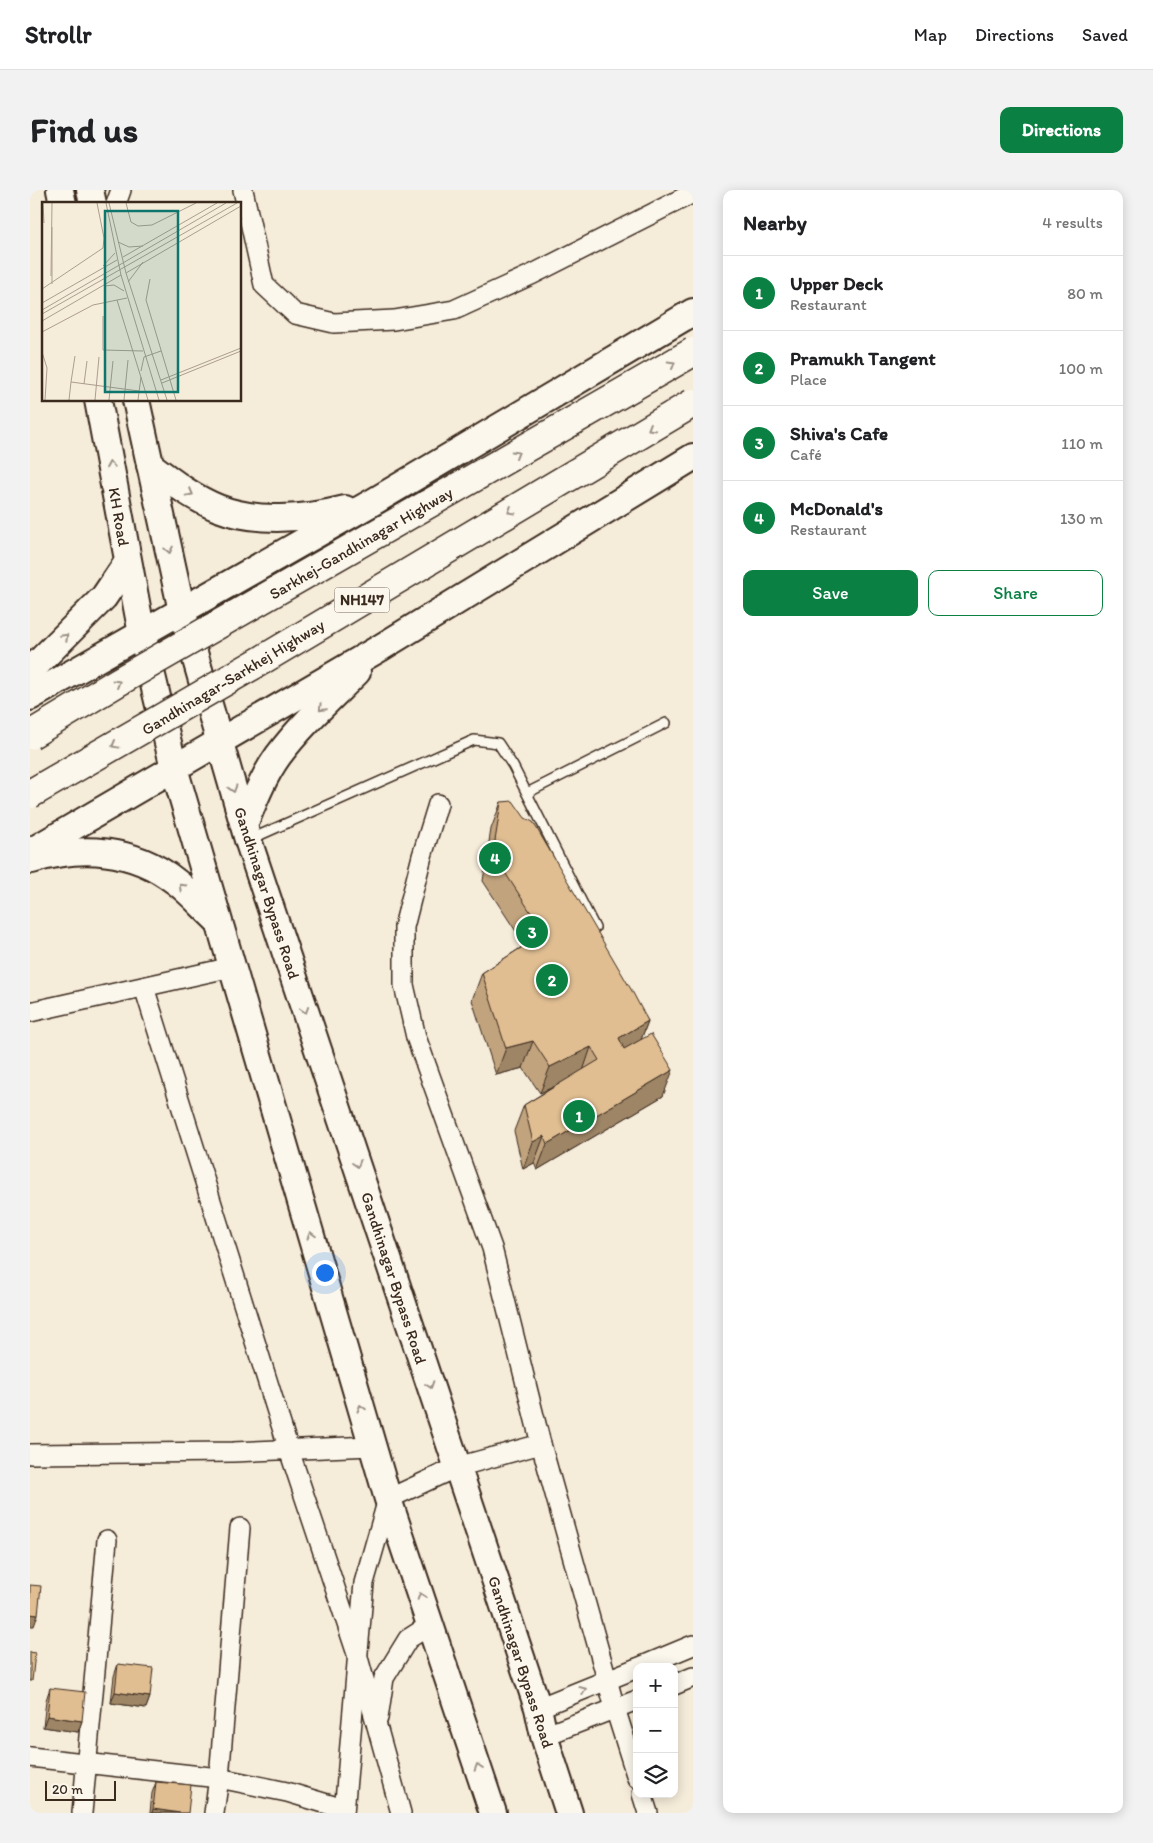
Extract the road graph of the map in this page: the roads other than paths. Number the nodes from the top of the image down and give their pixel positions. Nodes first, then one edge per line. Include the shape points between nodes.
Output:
1 (121, 190) edge
2 (243, 190) edge
3 (693, 193) edge
4 (117, 202) edge
5 (693, 312) edge
6 (693, 352) edge
7 (98, 401) edge
8 (136, 401) edge
9 (693, 403) edge
10 (693, 457) edge
11 (150, 465) junction
12 (373, 502) junction
13 (127, 563) junction
14 (182, 611) junction
15 (142, 634) junction
16 (380, 648) junction
17 (30, 671) edge
18 (30, 697) edge
19 (666, 723) dead end
20 (30, 735) edge
21 (219, 743) junction
22 (174, 768) junction
23 (527, 793) junction
24 (30, 794) edge
25 (438, 804) dead end
26 (246, 832) junction
27 (30, 852) edge
28 (30, 861) edge
29 (218, 921) junction
30 (598, 936) edge
31 (232, 967) junction
32 (144, 987) junction
33 (30, 1012) edge
34 (541, 1444) junction
35 (372, 1446) junction
36 (289, 1450) junction
37 (30, 1454) edge
38 (458, 1467) junction
39 (388, 1500) junction
40 (240, 1528) dead end
41 (107, 1540) dead end
42 (430, 1625) junction
43 (693, 1645) edge
44 (358, 1654) junction
45 (648, 1663) edge
46 (633, 1669) edge
47 (693, 1677) edge
48 (608, 1680) junction
49 (678, 1683) edge
50 (633, 1701) edge
51 (538, 1708) junction
52 (615, 1708) junction
53 (376, 1726) junction
54 (544, 1736) junction
55 (30, 1757) edge
56 (88, 1762) junction
57 (633, 1765) edge
58 (219, 1778) junction
59 (643, 1798) edge
60 (344, 1811) edge
61 (82, 1813) edge
62 (214, 1813) edge
63 (401, 1813) edge
64 (493, 1813) edge
65 (569, 1813) edge
66 (648, 1813) edge

1 - 4 street
2 - 3 street via 264,285 295,314 334,323 394,320 454,310
5 - 12 main road
20 -> 6 highway, Sarkhej-Gandhinagar Highway, bridge
13 -> 7 main road, KH Road
8 - 11 main road
9 -> 24 highway, Gandhinagar-Sarkhej Highway / NH147, bridge
10 - 16 main road
11 -> 12 main road via 184,490 219,508 249,516 318,516
11 -> 14 main road
12 - 14 main road
13 - 15 main road, KH Road
17 -> 13 main road via 104,597
14 - 15 main road
14 - 21 main road, Gandhinagar Bypass Road
15 - 18 main road
15 - 22 main road, KH Road
16 - 21 main road
16 -> 26 main road via 278,757 259,788
19 - 23 lane
21 - 22 main road
21 -> 26 main road, Gandhinagar Bypass Road
22 - 27 main road
22 - 29 main road
23 - 26 lane via 498,744 474,740
23 - 30 lane
25 - 34 street via 404,927 404,985 416,1038 492,1248
26 -> 38 main road, Gandhinagar Bypass Road
29 -> 28 main road via 175,880 146,863 117,853 63,852
29 - 31 main road
31 - 32 street
35 -> 31 main road
32 - 33 street
32 - 36 street
34 - 38 street
34 - 48 street
35 - 36 street
35 - 39 main road
36 - 37 street
36 - 44 street
38 - 39 street
38 - 51 main road, Gandhinagar Bypass Road
42 -> 39 main road
39 - 44 street via 364,1583
40 - 58 street
41 - 56 street
42 - 53 street via 408,1639 384,1678
64 -> 42 main road
43 - 45 street
44 - 53 street
44 - 60 street
46 - 48 street
47 - 49 street
51 -> 48 street
48 - 52 street
50 - 52 street
51 - 54 main road, Gandhinagar Bypass Road
52 - 54 street
52 - 57 street
53 - 63 street
54 - 65 main road, Gandhinagar Bypass Road
55 - 56 street
56 - 58 street
56 - 61 street
58 - 60 street via 287,1792
58 - 62 street
59 - 66 street

